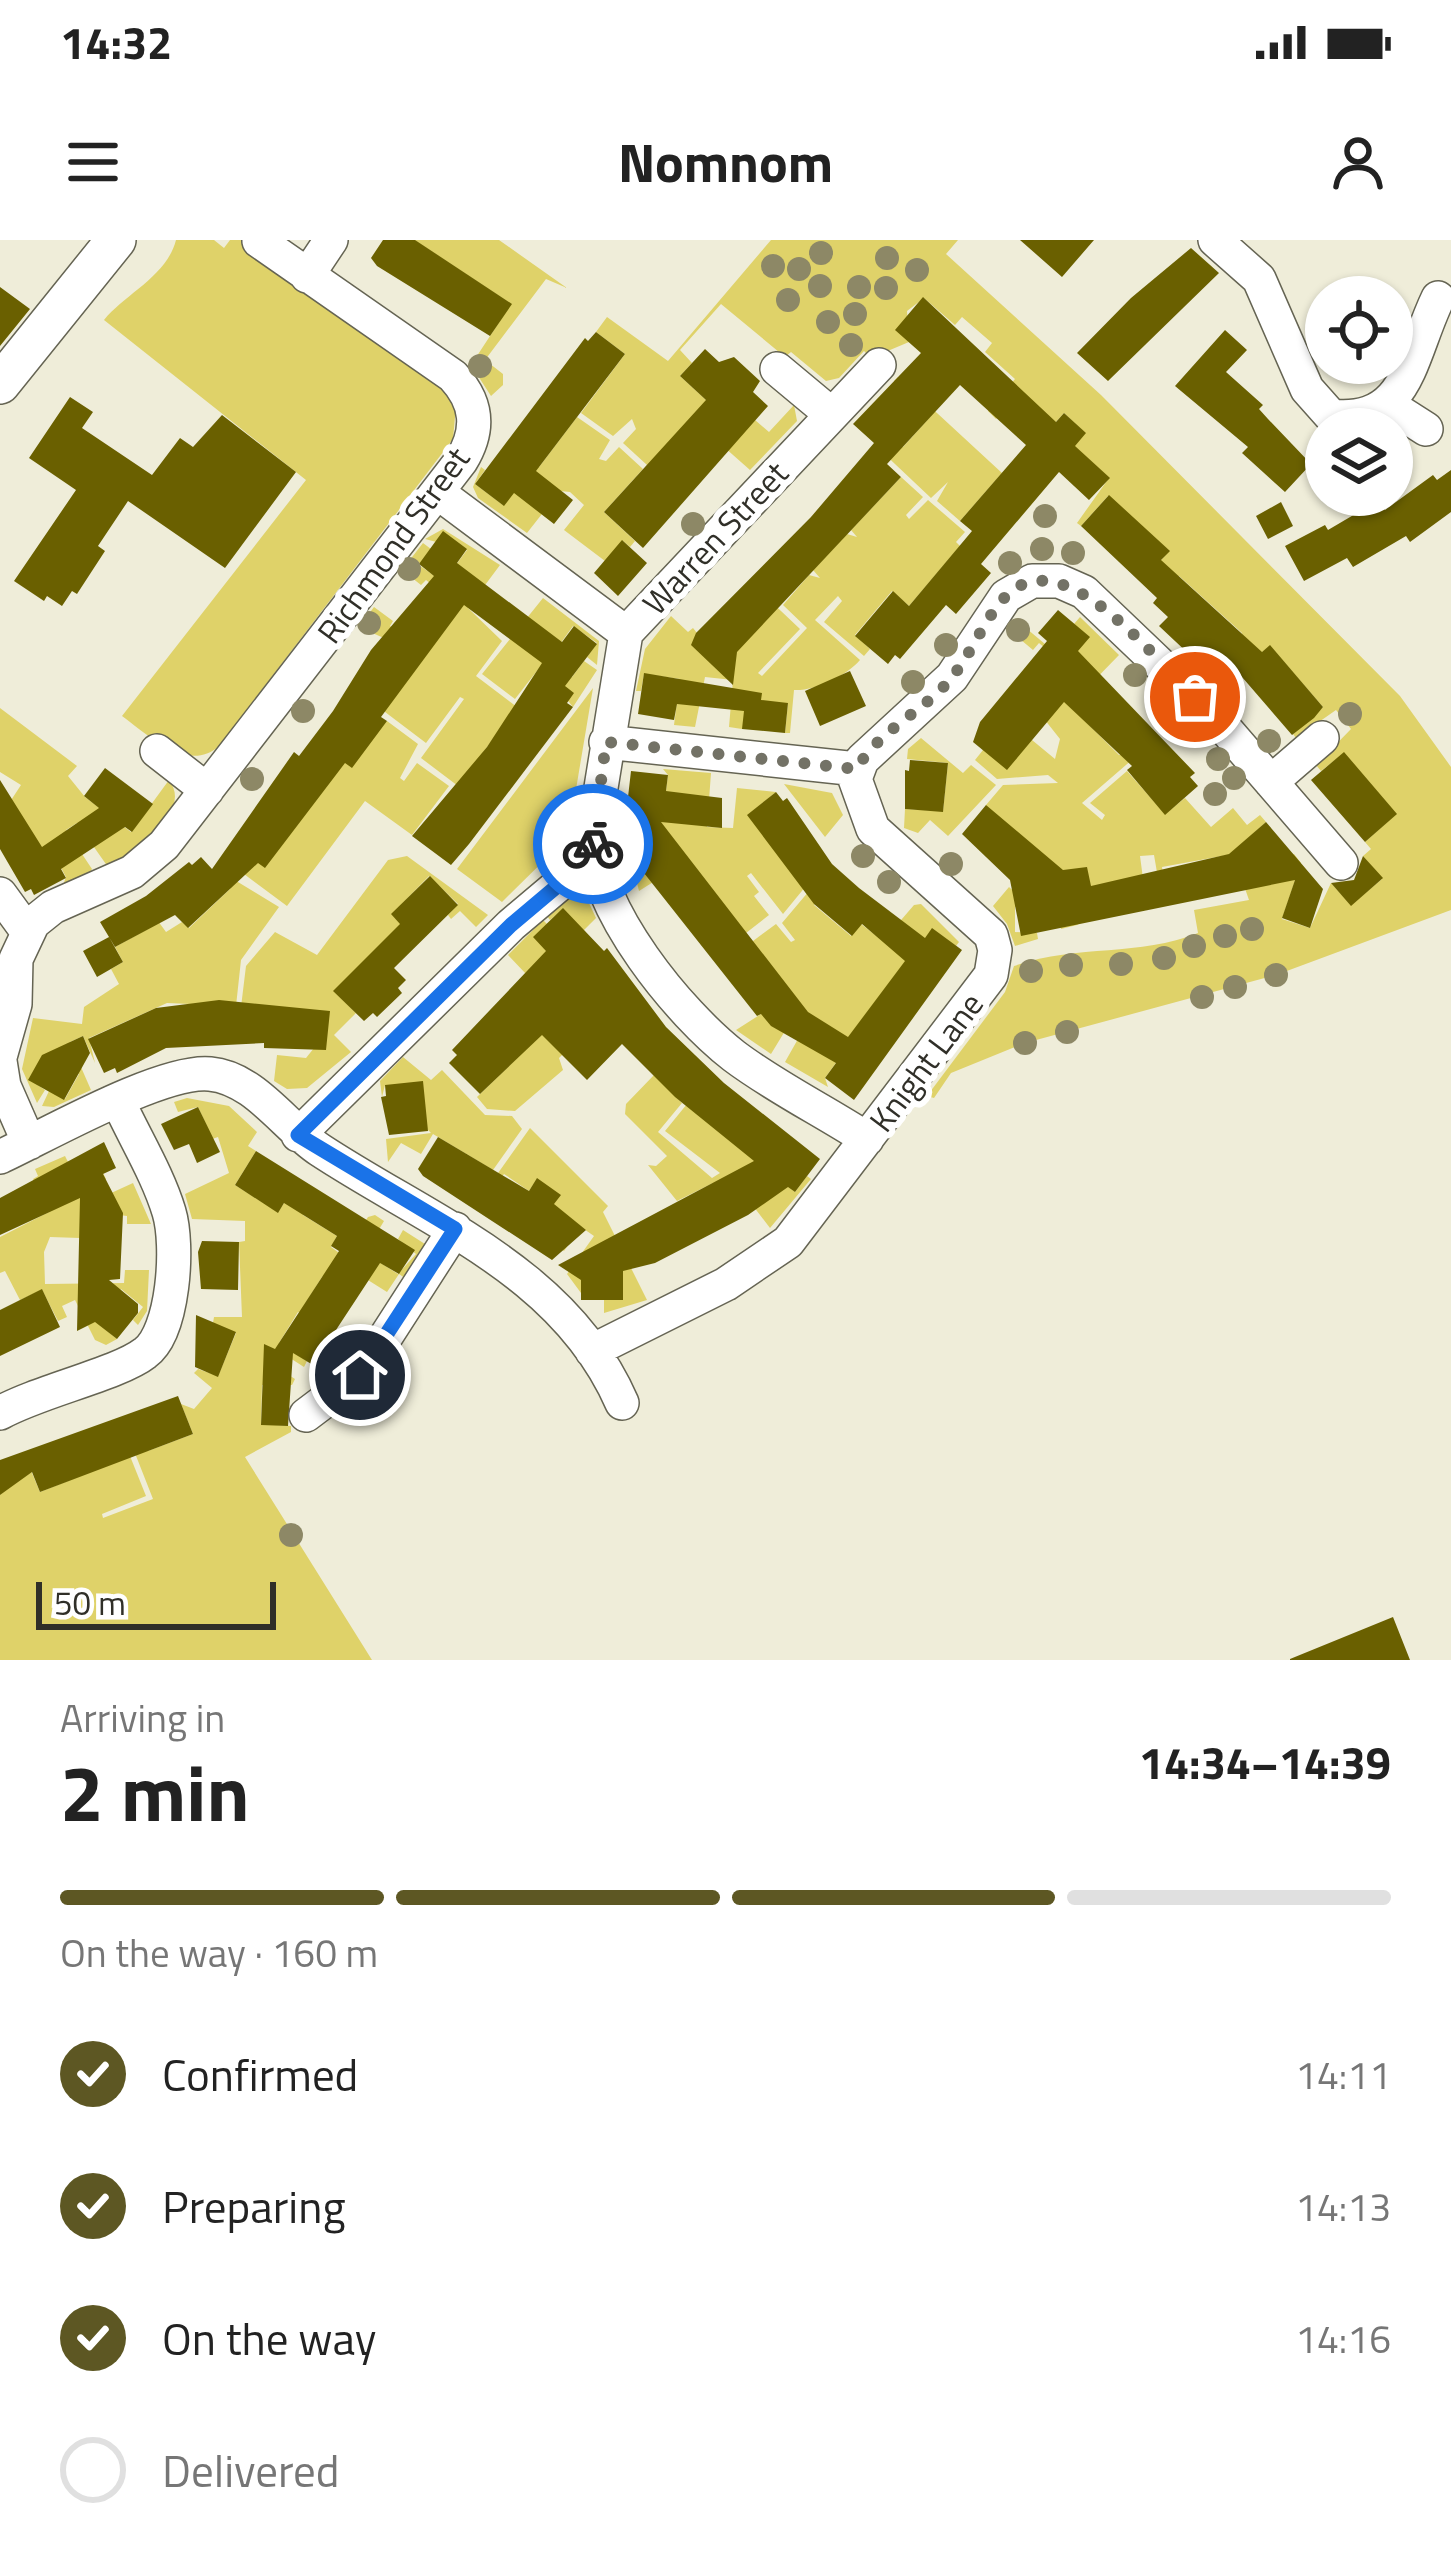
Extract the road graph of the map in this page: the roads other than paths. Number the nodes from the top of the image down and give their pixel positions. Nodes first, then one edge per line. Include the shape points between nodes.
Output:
1 (116, 240) edge
2 (331, 240) edge
3 (1214, 240) edge
4 (259, 241) edge
5 (307, 276) junction
6 (1438, 298) dead end
7 (879, 365) dead end
8 (777, 369) dead end
9 (0, 384) edge
10 (1390, 406) junction
11 (832, 414) junction
12 (1426, 429) dead end
13 (437, 492) junction
14 (626, 633) junction
15 (1322, 738) dead end
16 (606, 742) junction
17 (157, 751) dead end
18 (857, 769) junction
19 (1271, 782) junction
20 (207, 790) junction
21 (594, 855) junction
22 (1341, 863) dead end
23 (0, 894) edge
24 (27, 931) junction
25 (0, 1059) edge
26 (119, 1102) junction
27 (298, 1135) junction
28 (867, 1138) junction
29 (15, 1150) edge
30 (455, 1229) junction
31 (592, 1351) junction
32 (622, 1403) dead end
33 (0, 1413) edge
34 (306, 1414) dead end

1 - 9 street
2 - 5 street
3 - 10 street via 1259,279 1306,389 1331,416 1364,419
4 - 5 street, Richmond Street
5 - 13 street, Richmond Street via 464,388 473,434
6 - 10 street
7 - 11 street, Warren Street
8 - 11 street
10 - 12 street
11 - 14 street, Warren Street
13 - 14 street
13 - 20 street, Richmond Street
14 - 16 street, Warren Street
15 - 19 street
16 - 18 street
16 - 21 street, Warren Street
17 - 20 street
18 - 19 street via 950,680 1006,596 1050,580 1084,592 1206,707
18 - 28 street, Knight Lane via 873,829 982,923 995,950 992,975
19 - 22 street
20 - 24 street, Richmond Street via 145,863 53,907
21 - 27 street via 511,925
21 - 28 street, Warren Street via 631,937 696,1022 740,1060
23 - 24 street
24 - 25 street
25 - 29 street
26 - 27 street via 176,1077 218,1075 241,1084
26 - 29 street
26 - 33 street via 171,1218 165,1327 132,1361
27 - 30 street
28 - 31 street, Knight Lane via 777,1252
30 - 31 street via 522,1276
30 - 34 street via 363,1372
31 - 32 street

